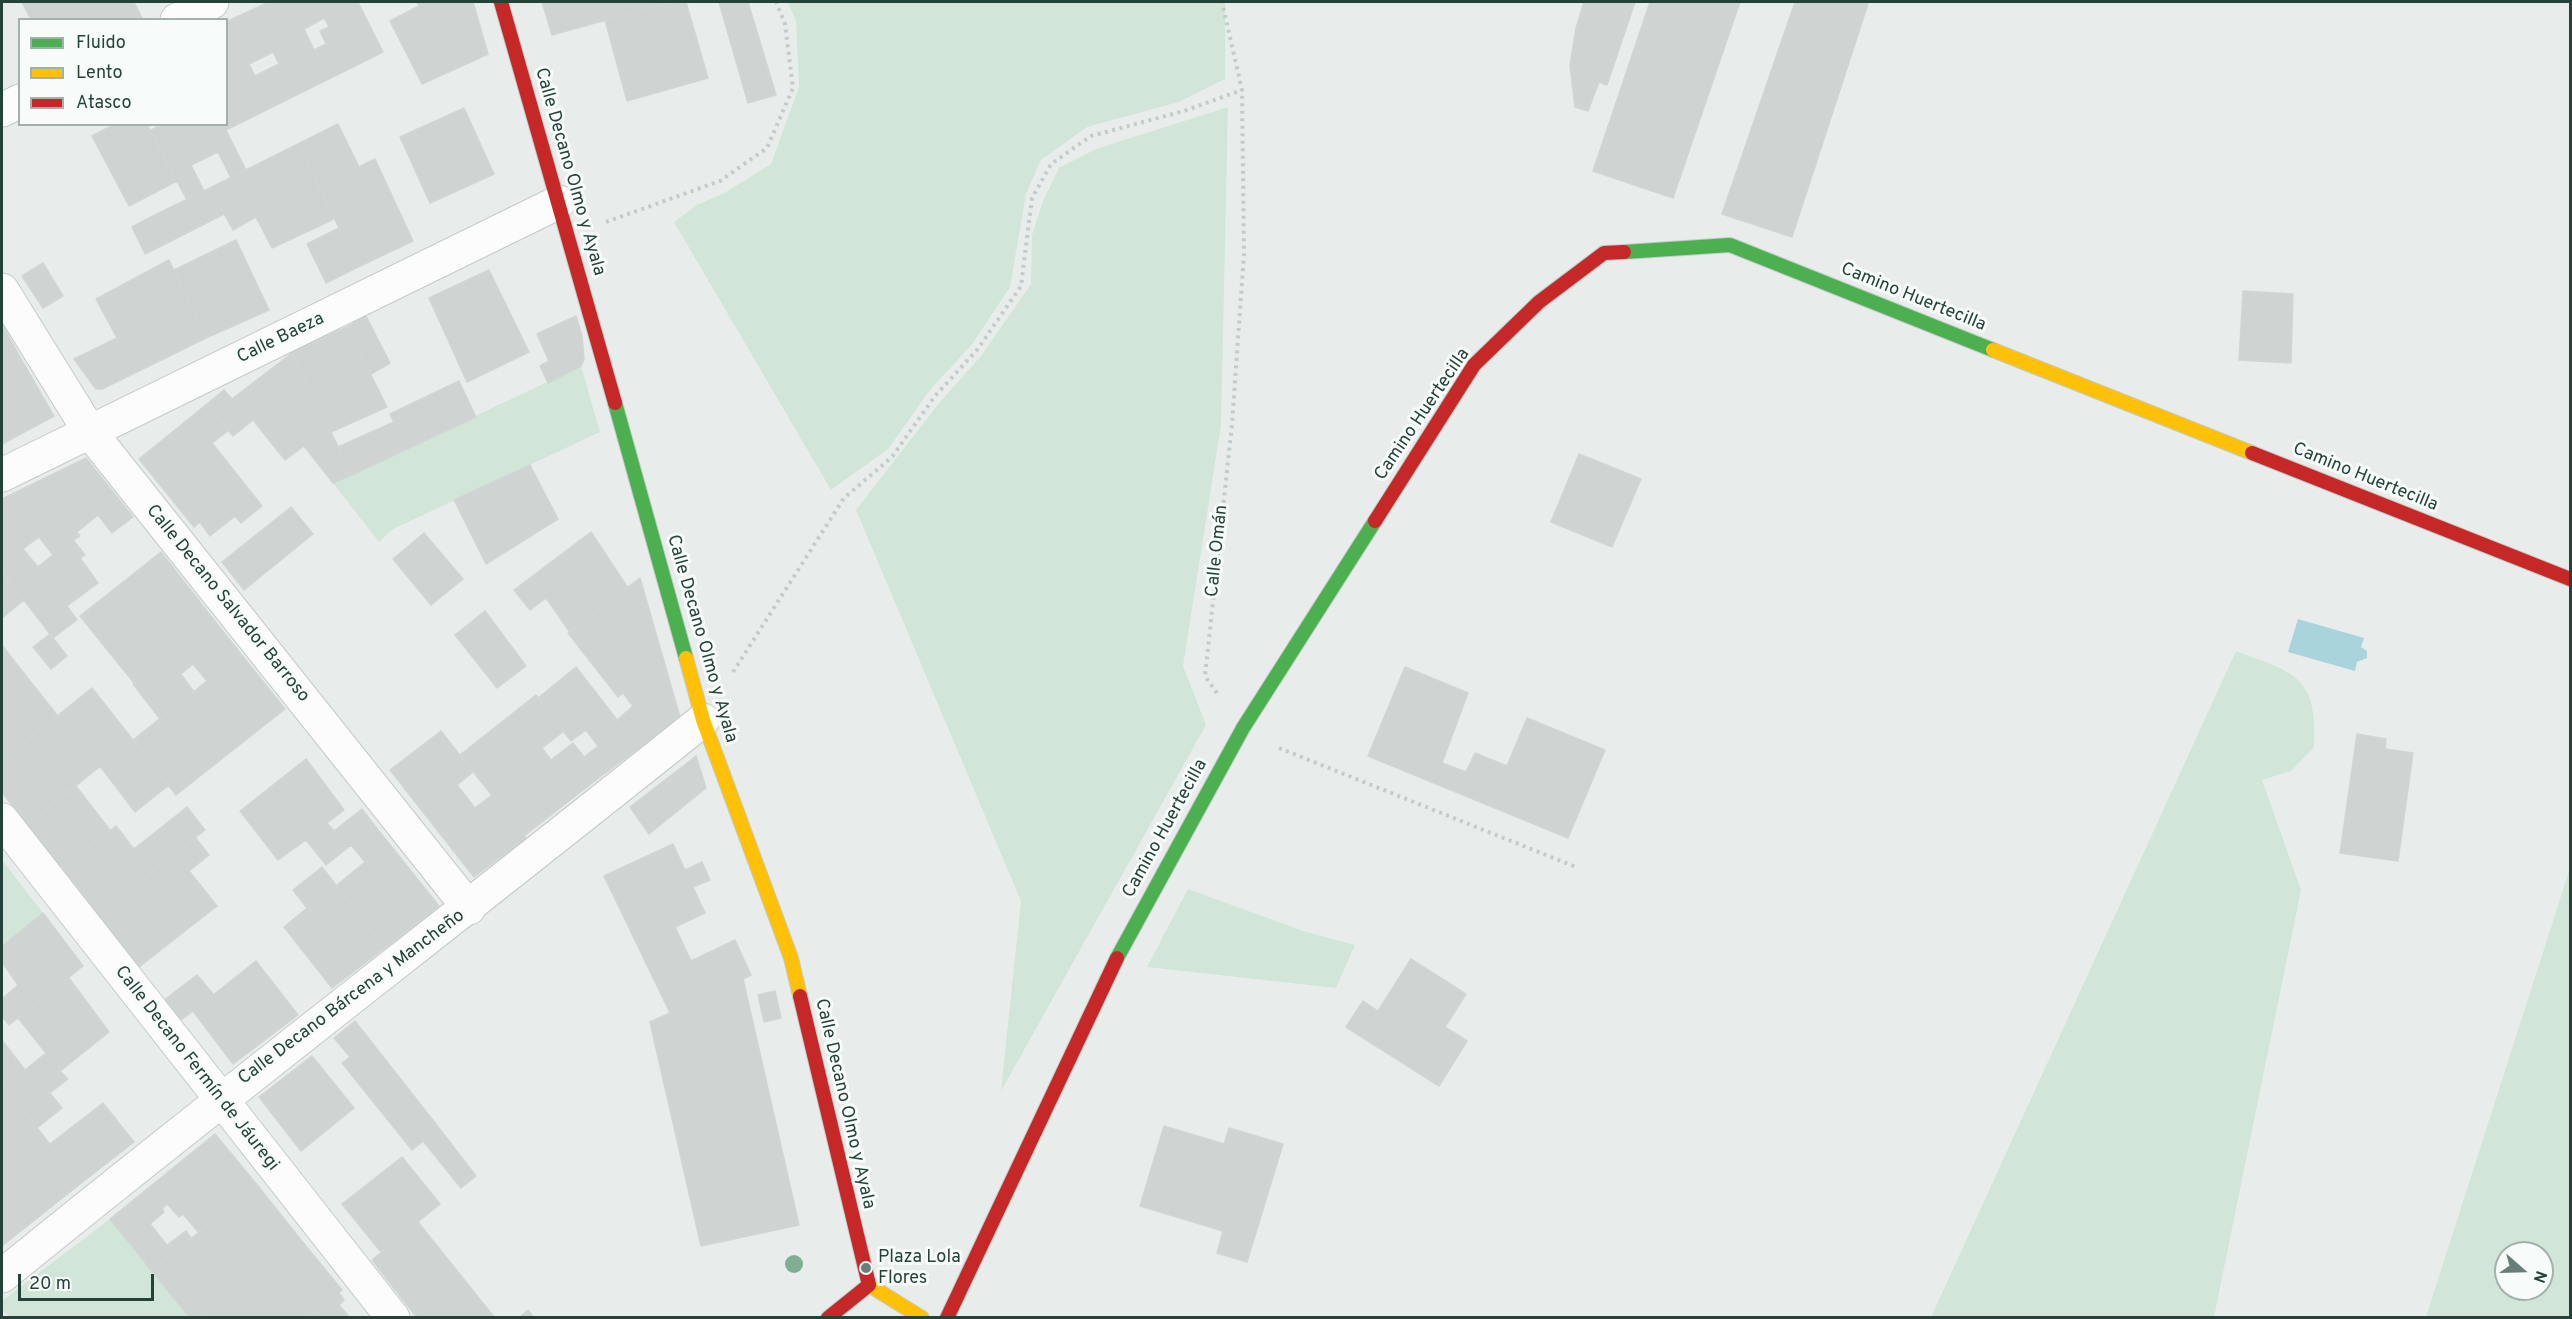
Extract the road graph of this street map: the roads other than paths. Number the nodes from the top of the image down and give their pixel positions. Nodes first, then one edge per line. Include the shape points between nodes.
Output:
1 (212, 2) edge
2 (501, 2) edge
3 (181, 18) edge
4 (18, 102) edge
5 (2, 110) edge
6 (560, 202) junction
7 (2, 290) edge
8 (90, 432) junction
9 (2, 475) edge
10 (2571, 579) edge
11 (703, 720) junction
12 (2, 820) edge
13 (469, 908) junction
14 (219, 1100) junction
15 (2, 1276) edge
16 (869, 1285) junction
17 (393, 1317) edge
18 (828, 1317) edge
19 (922, 1317) edge
20 (947, 1317) edge

1 - 3 street
2 - 6 street, Calle Decano Olmo y Ayala
4 - 5 street
6 - 8 street, Calle Baeza
6 - 11 street, Calle Decano Olmo y Ayala
7 - 8 street, Calle Decano Salvador Barroso
8 - 9 street, Calle Baeza
8 - 13 street, Calle Decano Salvador Barroso
10 - 20 street, Camino Huertecilla via 1731,245 1604,253 1539,302 1474,365 1243,728 1124,942
11 - 13 street, Calle Decano Bárcena y Mancheño
11 - 16 street, Calle Decano Olmo y Ayala via 791,958
12 - 14 street, Calle Decano Fermín de Jáuregi
13 - 14 street, Calle Decano Bárcena y Mancheño
14 - 15 street, Calle Decano Bárcena y Mancheño
14 - 17 street, Calle Decano Fermín de Jáuregi
16 - 18 street
16 - 19 street

